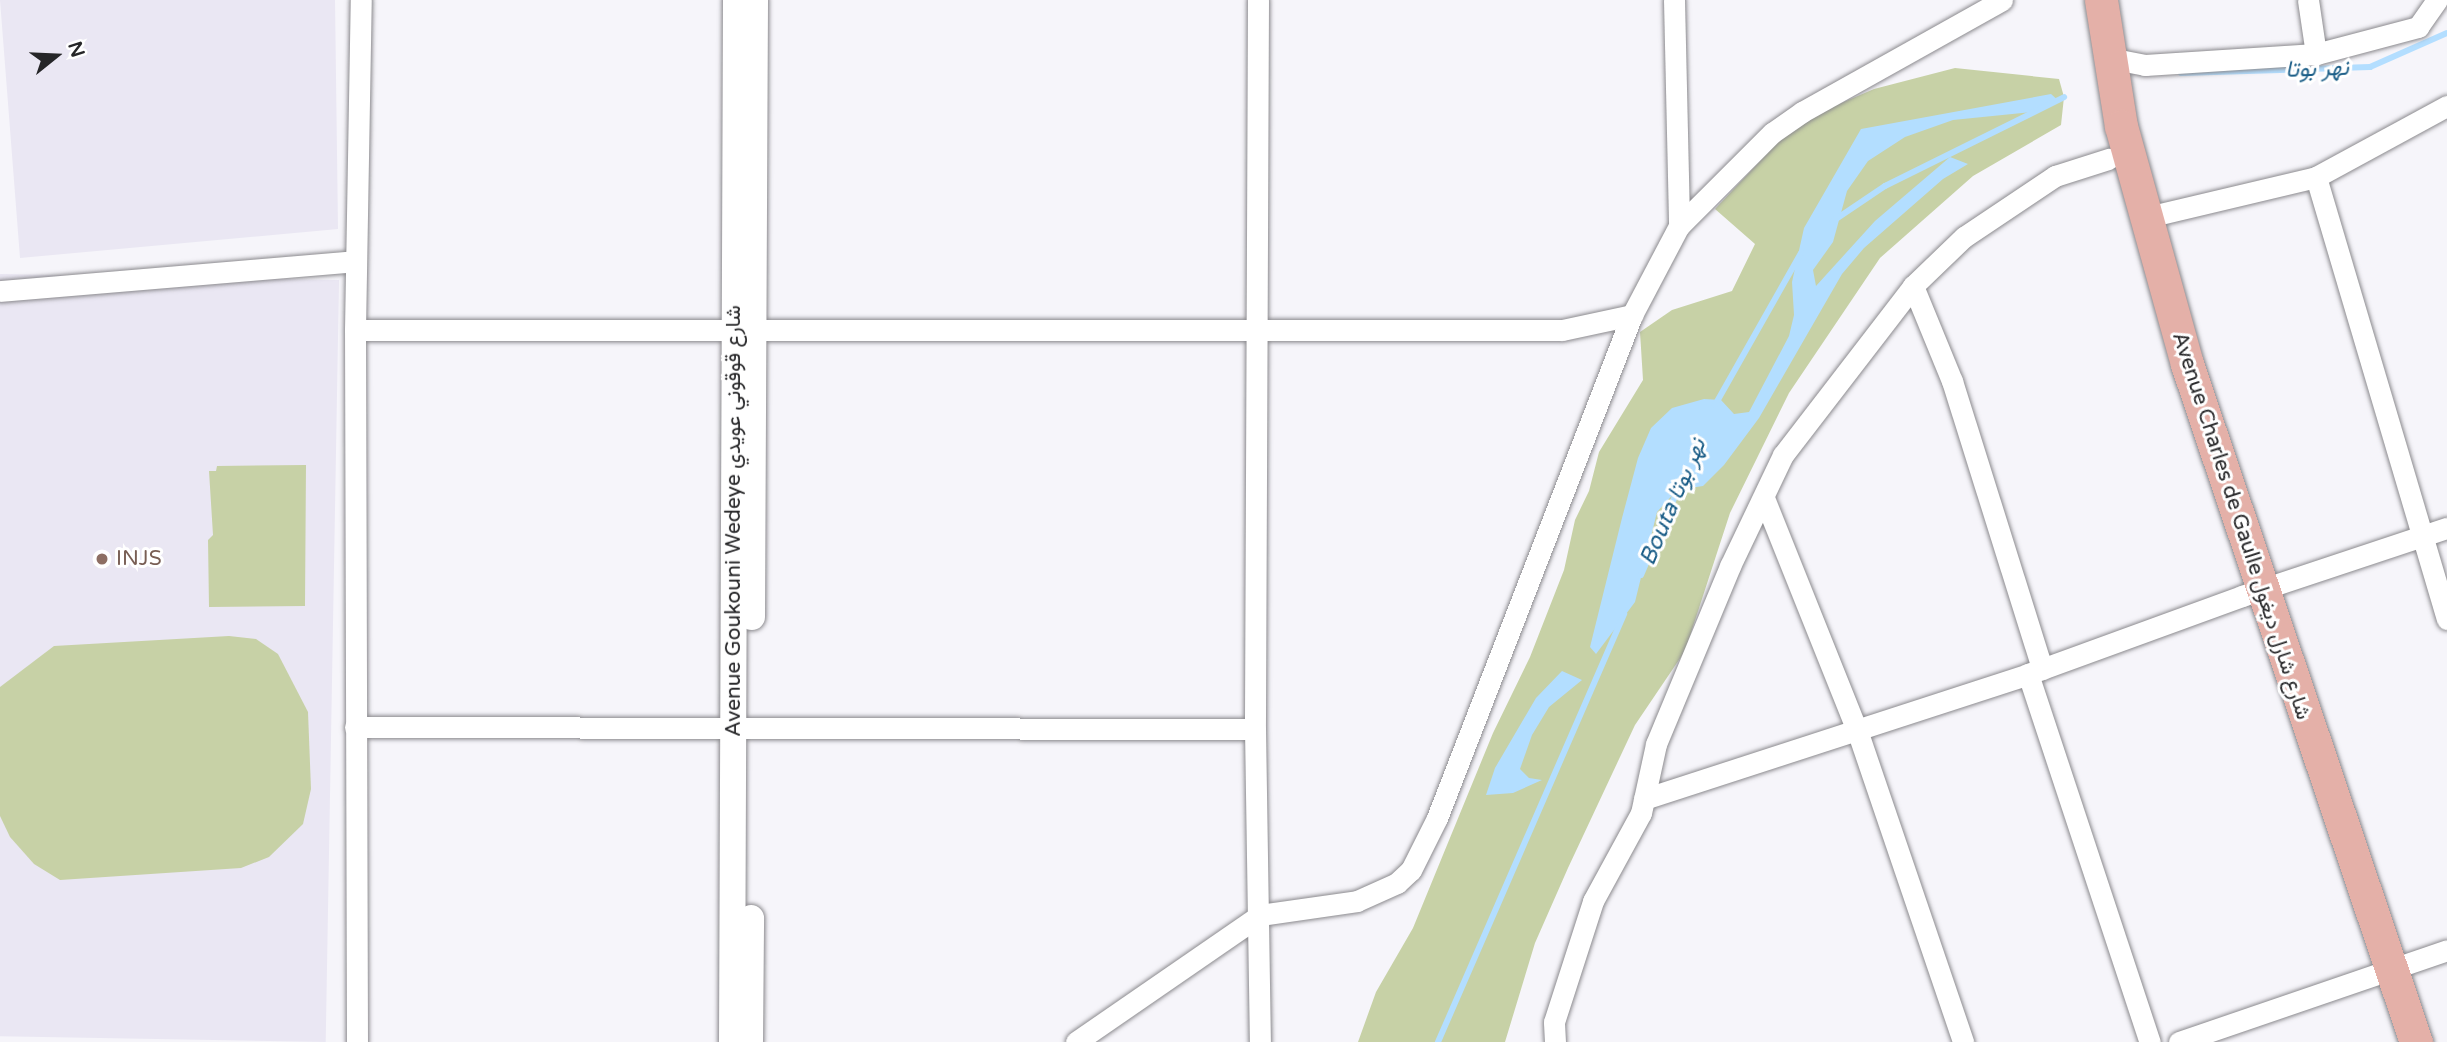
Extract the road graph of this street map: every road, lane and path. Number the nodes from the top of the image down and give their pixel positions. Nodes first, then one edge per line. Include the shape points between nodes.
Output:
1 (361, 0) edge
2 (736, 0) edge
3 (755, 0) edge
4 (1258, 0) edge
5 (1674, 0) edge
6 (2002, 0) edge
7 (2085, 0) edge
8 (2101, 0) edge
9 (2308, 0) edge
10 (2437, 0) edge
11 (2316, 54) junction
12 (2104, 66) junction
13 (2447, 106) edge
14 (2111, 138) junction
15 (2316, 177) junction
16 (2143, 218) junction
17 (1679, 226) junction
18 (356, 261) junction
19 (1913, 286) junction
20 (0, 291) edge
21 (1632, 315) junction
22 (355, 330) junction
23 (744, 333) junction
24 (1258, 333) junction
25 (1764, 498) junction
26 (2447, 528) edge
27 (2421, 537) junction
28 (2252, 592) junction
29 (2447, 619) edge
30 (2035, 671) junction
31 (355, 727) junction
32 (1255, 729) junction
33 (742, 730) junction
34 (1857, 730) junction
35 (1644, 800) junction
36 (1260, 915) junction
37 (2447, 950) edge
38 (2382, 972) junction
39 (1555, 1032) edge
40 (357, 1042) edge
41 (732, 1042) edge
42 (750, 1042) edge
43 (1076, 1042) edge
44 (1260, 1042) edge
45 (1545, 1042) edge
46 (1963, 1042) edge
47 (2150, 1042) edge
48 (2179, 1042) edge
49 (2395, 1042) edge
50 (2416, 1042) edge

1 - 18 street
2 - 23 street, Avenue Goukouni Wedeye شارع قوقوني عويدي
3 - 23 street, Avenue Goukouni Wedeye شارع قوقوني عويدي
4 - 24 street
5 - 17 street
6 - 17 street via 1802,112 1772,133
7 - 12 main road, Avenue Charles de Gaulle شارع شارل ديغول
8 - 12 main road, Avenue Charles de Gaulle شارع شارل ديغول
9 - 11 street
10 - 11 street via 2418,27
11 - 12 street
12 - 14 main road, Avenue Charles de Gaulle شارع شارل ديغول
13 - 15 street
14 - 16 main road, Avenue Charles de Gaulle شارع شارل ديغول
14 - 19 street via 1964,237
14 - 28 main road, Avenue Charles de Gaulle شارع شارل ديغول via 2121,218
15 - 16 street
15 - 27 street
16 - 28 main road, Avenue Charles de Gaulle شارع شارل ديغول
17 - 21 street
18 - 20 street
18 - 22 street
19 - 25 street via 1783,455
19 - 30 street via 1961,406
21 - 24 street via 1562,330
21 - 36 street via 1437,818 1411,870 1390,887 1357,901
22 - 23 street
22 - 31 street
23 - 24 street
23 - 33 street, Avenue Goukouni Wedeye شارع قوقوني عويدي
24 - 32 street
25 - 34 street
25 - 35 street via 1730,566 1656,744
26 - 27 street
27 - 28 street
27 - 29 street
28 - 30 street
28 - 38 main road, Avenue Charles de Gaulle شارع شارل ديغول
30 - 34 street
30 - 47 street
31 - 33 street
31 - 40 street
32 - 33 street
32 - 36 street
33 - 41 street, Avenue Goukouni Wedeye شارع قوقوني عويدي
33 - 42 street, Avenue Goukouni Wedeye شارع قوقوني عويدي
34 - 35 street
34 - 46 street
35 - 39 street via 1593,901
36 - 43 street
36 - 44 street
37 - 38 street
38 - 48 street
38 - 49 main road, Avenue Charles de Gaulle شارع شارل ديغول
38 - 50 main road, Avenue Charles de Gaulle شارع شارل ديغول
39 - 45 street

